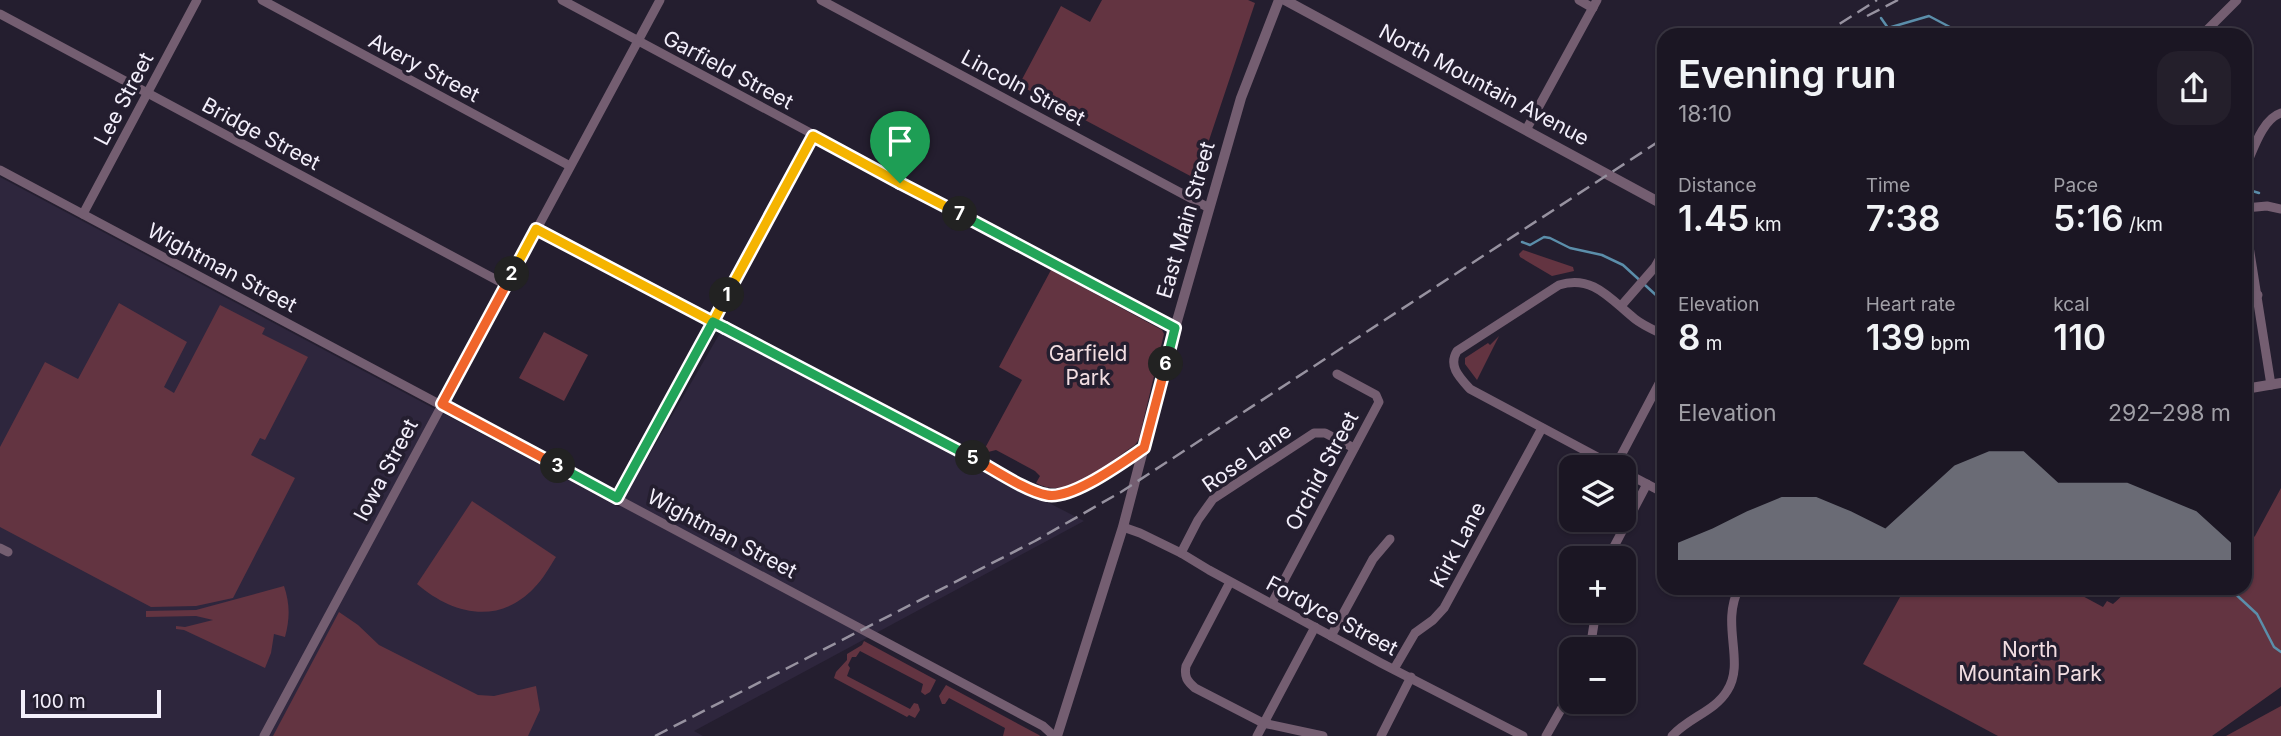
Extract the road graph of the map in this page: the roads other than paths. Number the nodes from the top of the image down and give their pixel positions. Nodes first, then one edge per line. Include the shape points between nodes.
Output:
1 (197, 0) edge
2 (262, 0) edge
3 (562, 0) edge
4 (660, 0) edge
5 (821, 0) edge
6 (1279, 0) edge
7 (1285, 0) edge
8 (1579, 0) edge
9 (2237, 0) edge
10 (1595, 4) edge
11 (0, 14) edge
12 (2210, 28) edge
13 (638, 41) junction
14 (147, 94) junction
15 (2281, 113) edge
16 (1526, 130) junction
17 (813, 136) junction
18 (2252, 153) edge
19 (570, 166) junction
20 (0, 170) edge
21 (1657, 201) edge
22 (2252, 207) edge
23 (1209, 208) junction
24 (2281, 209) edge
25 (83, 214) junction
26 (536, 229) junction
27 (2252, 261) edge
28 (1657, 262) edge
29 (506, 285) junction
30 (2258, 295) junction
31 (2252, 296) edge
32 (1621, 306) junction
33 (713, 322) junction
34 (1175, 328) junction
35 (1657, 331) edge
36 (1337, 374) dead end
37 (2276, 384) edge
38 (1657, 388) edge
39 (2252, 388) edge
40 (442, 404) junction
41 (1542, 428) junction
42 (1144, 448) junction
43 (1354, 448) junction
44 (1593, 455) edge
45 (1622, 455) edge
46 (1636, 478) edge
47 (1647, 484) junction
48 (1657, 489) edge
49 (617, 498) junction
50 (1123, 527) junction
51 (1391, 539) dead end
52 (1614, 546) edge
53 (1181, 553) junction
54 (1230, 582) junction
55 (1737, 595) edge
56 (1272, 603) junction
57 (1315, 627) junction
58 (1331, 636) junction
59 (1394, 669) junction
60 (1411, 677) junction
61 (1559, 713) edge
62 (1264, 723) junction
63 (264, 736) edge
64 (1056, 736) edge
65 (1256, 736) edge
66 (1323, 736) edge
67 (1381, 736) edge
68 (1523, 736) edge
69 (1546, 736) edge
70 (1672, 736) edge

1 - 14 street, Lee Street
2 - 19 street, Avery Street
3 - 13 street, Garfield Street
4 - 13 street, Iowa Street
5 - 23 street, Lincoln Street
6 - 23 street, East Main Street via 1246,85
7 - 16 street, North Mountain Avenue
8 - 10 street
9 - 12 street
10 - 16 street
11 - 14 street, Bridge Street
13 - 17 street, Garfield Street
13 - 19 street, Iowa Street
14 - 25 street, Lee Street
14 - 29 street, Bridge Street
15 - 18 street via 2273,116
16 - 21 street, North Mountain Avenue
17 - 33 street
17 - 34 street, Garfield Street
19 - 26 street, Iowa Street
20 - 25 street, Wightman Street
22 - 24 street
23 - 34 street, East Main Street
25 - 40 street, Wightman Street
26 - 29 street, Iowa Street
26 - 33 street
27 - 30 street
28 - 32 street
29 - 40 street, Iowa Street
30 - 31 street
30 - 37 street
32 - 35 street
32 - 41 street via 1588,283 1559,285 1457,351 1454,369 1470,389
33 - 42 street via 1041,494 1071,492
33 - 49 street
34 - 42 street, East Main Street
36 - 43 street, Orchid Street via 1379,399
37 - 39 street
38 - 45 street
40 - 49 street, Wightman Street
40 - 63 street, Iowa Street
41 - 44 street
41 - 59 street, Kirk Lane via 1444,608 1415,633
42 - 50 street, East Main Street
43 - 53 street, Rose Lane via 1325,433 1314,433 1213,499
43 - 56 street, Orchid Street
46 - 47 street
47 - 48 street
47 - 52 street
49 - 64 street, Wightman Street
50 - 53 street, Fordyce Street
50 - 64 street, East Main Street
51 - 58 street via 1373,559
53 - 54 street, Fordyce Street
54 - 56 street, Fordyce Street
54 - 62 street via 1184,675 1195,688
55 - 70 street via 1730,618 1735,665 1730,687 1723,698
56 - 57 street, Fordyce Street
57 - 58 street, Fordyce Street
57 - 62 street
58 - 59 street, Fordyce Street
59 - 60 street, Fordyce Street
60 - 67 street
60 - 68 street, Fordyce Street
61 - 69 street
62 - 65 street
62 - 66 street

